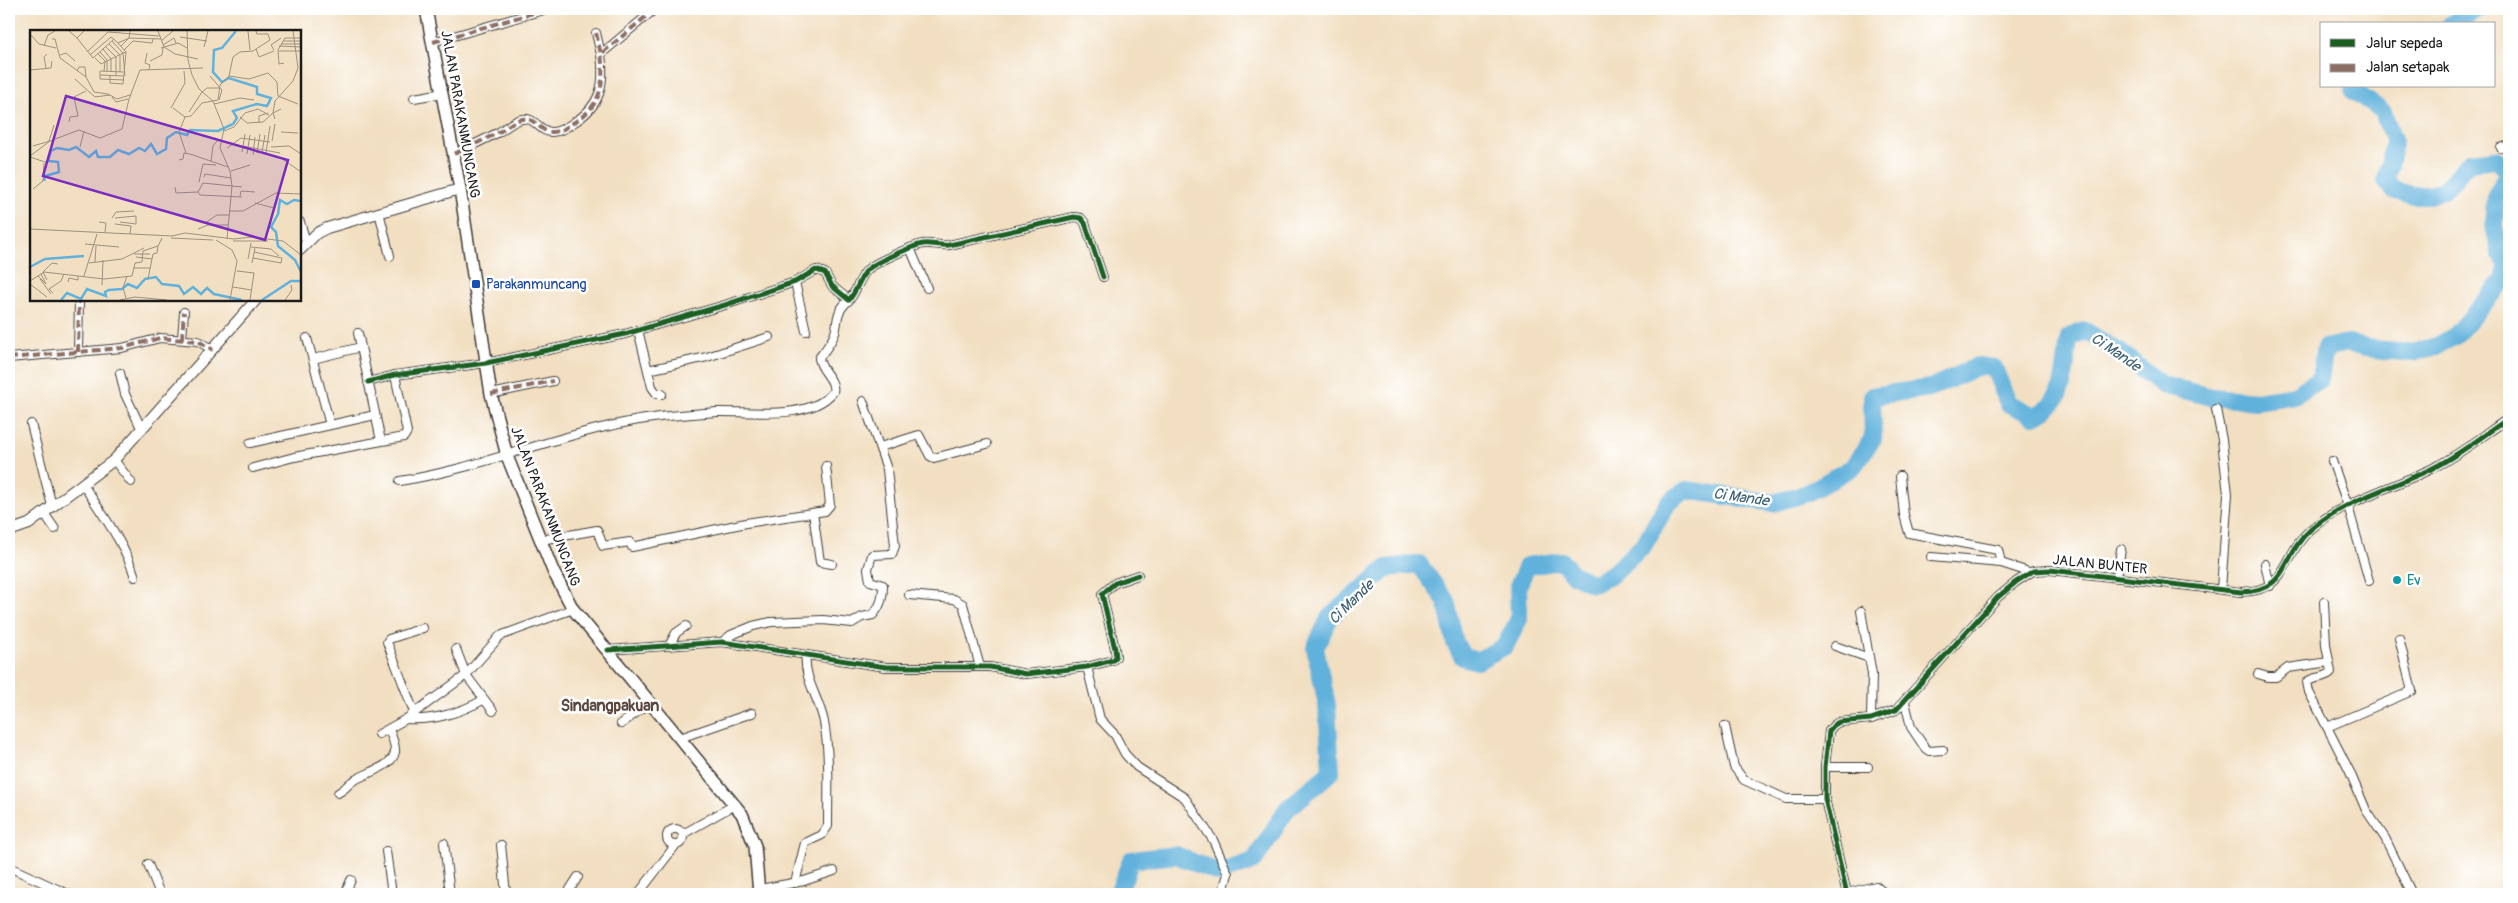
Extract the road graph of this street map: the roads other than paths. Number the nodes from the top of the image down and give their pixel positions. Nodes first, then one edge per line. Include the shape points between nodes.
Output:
1 (426, 9) edge
2 (547, 9) edge
3 (655, 9) edge
4 (596, 33) dead end
5 (433, 42) junction
6 (601, 54) junction
7 (443, 93) junction
8 (414, 98) dead end
9 (454, 154) junction
10 (460, 189) junction
11 (379, 212) junction
12 (301, 230) edge
13 (303, 246) edge
14 (910, 248) junction
15 (390, 256) dead end
16 (1103, 277) dead end
17 (795, 282) junction
18 (927, 288) dead end
19 (849, 300) junction
20 (79, 301) edge
21 (255, 301) edge
22 (184, 312) dead end
23 (638, 330) junction
24 (806, 331) dead end
25 (358, 332) dead end
26 (769, 337) dead end
27 (307, 338) dead end
28 (182, 339) junction
29 (361, 347) junction
30 (213, 350) junction
31 (78, 352) junction
32 (9, 358) edge
33 (313, 359) junction
34 (486, 363) junction
35 (648, 370) junction
36 (120, 373) dead end
37 (395, 375) junction
38 (553, 380) dead end
39 (368, 382) junction
40 (490, 394) junction
41 (662, 394) dead end
42 (863, 401) dead end
43 (2216, 409) dead end
44 (375, 415) junction
45 (2509, 418) edge
46 (30, 424) dead end
47 (330, 425) junction
48 (142, 430) junction
49 (382, 441) junction
50 (250, 443) dead end
51 (987, 444) dead end
52 (880, 447) junction
53 (507, 456) junction
54 (114, 460) junction
55 (2332, 461) dead end
56 (826, 466) dead end
57 (253, 468) dead end
58 (1900, 476) dead end
59 (400, 480) dead end
60 (131, 482) dead end
61 (82, 483) junction
62 (2348, 506) junction
63 (48, 509) junction
64 (812, 513) junction
65 (55, 529) dead end
66 (9, 532) edge
67 (541, 540) junction
68 (2121, 549) dead end
69 (1931, 557) dead end
70 (2001, 562) junction
71 (832, 564) dead end
72 (2265, 564) dead end
73 (2029, 572) junction
74 (1138, 575) dead end
75 (135, 577) dead end
76 (2117, 577) junction
77 (2369, 581) dead end
78 (2270, 586) junction
79 (2221, 589) junction
80 (909, 595) dead end
81 (2324, 602) dead end
82 (573, 610) junction
83 (1861, 611) dead end
84 (686, 626) dead end
85 (423, 628) dead end
86 (2399, 638) dead end
87 (722, 642) junction
88 (670, 644) junction
89 (1835, 646) dead end
90 (456, 649) dead end
91 (608, 650) junction
92 (806, 655) junction
93 (1869, 658) junction
94 (2329, 662) junction
95 (980, 667) junction
96 (1087, 667) junction
97 (2258, 674) dead end
98 (466, 675) junction
99 (483, 700) junction
100 (651, 702) junction
101 (1905, 702) junction
102 (493, 711) dead end
103 (414, 712) junction
104 (752, 713) dead end
105 (406, 719) junction
106 (1871, 719) junction
107 (621, 724) dead end
108 (1725, 726) dead end
109 (2327, 727) junction
110 (389, 729) junction
111 (379, 734) dead end
112 (680, 738) junction
113 (1943, 750) dead end
114 (1825, 767) junction
115 (1868, 767) dead end
116 (338, 794) dead end
117 (1825, 799) junction
118 (736, 804) junction
119 (683, 834) junction
120 (444, 843) dead end
121 (501, 845) dead end
122 (675, 846) junction
123 (386, 850) dead end
124 (148, 864) dead end
125 (9, 867) edge
126 (834, 871) dead end
127 (578, 877) dead end
128 (351, 880) dead end
129 (795, 883) junction
130 (760, 891) edge
131 (68, 894) edge
132 (160, 894) edge
133 (346, 894) edge
134 (392, 894) edge
135 (450, 894) edge
136 (506, 894) edge
137 (567, 894) edge
138 (638, 894) edge
139 (1222, 894) edge
140 (1847, 894) edge
141 (1885, 894) edge
142 (2412, 894) edge

1 - 5 main road, JALAN PARAKANMUNCANG
2 - 5 street
3 - 6 street
4 - 6 street
5 - 7 main road, JALAN PARAKANMUNCANG
6 - 9 street via 603,85 585,116 553,133 531,120 518,120
7 - 8 street
7 - 9 main road, JALAN PARAKANMUNCANG
9 - 10 main road, JALAN PARAKANMUNCANG
10 - 11 street
10 - 34 main road, JALAN PARAKANMUNCANG
11 - 13 street via 327,228
11 - 15 street
12 - 13 street
14 - 16 street via 925,244 950,245 1053,221 1081,218 1086,222
14 - 18 street
14 - 19 street via 873,264
17 - 19 street via 811,271 821,270 838,292
17 - 23 street
17 - 24 street
19 - 53 street via 840,308 835,332 819,358 833,392 816,405 783,412 675,415 589,430
20 - 31 street
21 - 30 street
22 - 28 street
23 - 34 street
23 - 35 street
25 - 29 street
26 - 35 street via 707,358
27 - 33 street
28 - 30 street via 198,341
28 - 31 street via 160,338 122,348
29 - 33 street
29 - 39 street
30 - 48 street
31 - 32 street
33 - 47 street
34 - 37 street
34 - 40 main road, JALAN PARAKANMUNCANG
35 - 41 street via 654,393
36 - 48 street via 125,394
37 - 39 street
37 - 49 street via 407,435
38 - 40 street
39 - 44 street
40 - 53 main road, JALAN PARAKANMUNCANG
42 - 52 street
43 - 79 street via 2228,494
44 - 47 street
44 - 49 street
45 - 62 street via 2435,467
46 - 63 street
47 - 50 street
48 - 54 street
49 - 57 street
51 - 52 street via 934,458 919,435
52 - 87 street via 890,488 895,551 869,558 870,581 883,585 878,610 852,623 824,620 771,622 731,635
53 - 59 street
53 - 67 main road, JALAN PARAKANMUNCANG
54 - 60 street
54 - 61 street
55 - 62 street
56 - 64 street via 828,509
58 - 70 street via 1909,533 1998,550
61 - 63 street
61 - 75 street via 111,525
62 - 77 street
62 - 78 street via 2310,530
63 - 65 street
63 - 66 street via 28,524
64 - 67 street via 737,524 632,547 630,542 603,546 597,530
64 - 71 street via 820,562
67 - 82 main road, JALAN PARAKANMUNCANG
68 - 76 street
69 - 70 street
70 - 73 street
72 - 78 street
73 - 76 street, JALAN BUNTER via 2050,570
73 - 101 street via 1998,597
74 - 96 street via 1115,583 1102,594 1116,657
76 - 79 street, JALAN BUNTER
78 - 79 street, JALAN BUNTER via 2253,592
80 - 95 street via 954,599 963,604
81 - 94 street
82 - 91 main road, JALAN PARAKANMUNCANG
82 - 98 street via 500,636
83 - 93 street
84 - 88 street via 676,633
85 - 103 street via 387,642
86 - 109 street via 2412,691
87 - 88 street
87 - 92 street
88 - 91 street
89 - 93 street
90 - 98 street
91 - 100 main road, JALAN PARAKANMUNCANG
92 - 95 street via 886,667
92 - 129 street via 828,747 828,826 822,835 805,843
93 - 106 street
94 - 97 street via 2288,668 2276,677
94 - 109 street via 2329,675 2307,682
95 - 96 street via 1026,674
96 - 139 street via 1102,722 1115,734 1121,749 1131,761 1185,798 1213,840 1228,874
98 - 99 street
98 - 103 street
99 - 102 street
99 - 105 street via 443,716
100 - 107 street
100 - 112 main road, JALAN PARAKANMUNCANG
101 - 106 street via 1892,713
101 - 113 street via 1911,728 1925,748 1929,751
103 - 105 street
104 - 112 street
105 - 110 street
106 - 114 street via 1840,722 1831,727
108 - 117 street via 1734,766 1744,780 1786,799
109 - 142 street via 2350,770 2366,810 2377,823
110 - 111 street
110 - 116 street via 393,757
112 - 118 main road, JALAN PARAKANMUNCANG
114 - 115 street
114 - 117 street
117 - 140 street
118 - 119 street
118 - 130 main road, JALAN PARAKANMUNCANG via 755,846
119 - 122 street via 682,842
119 - 122 street via 676,829 668,832 668,841
120 - 135 street
121 - 136 street
122 - 138 street
123 - 134 street
124 - 132 street
125 - 131 street
126 - 129 street
127 - 137 street
128 - 133 street
129 - 130 street
140 - 141 street via 1876,886

